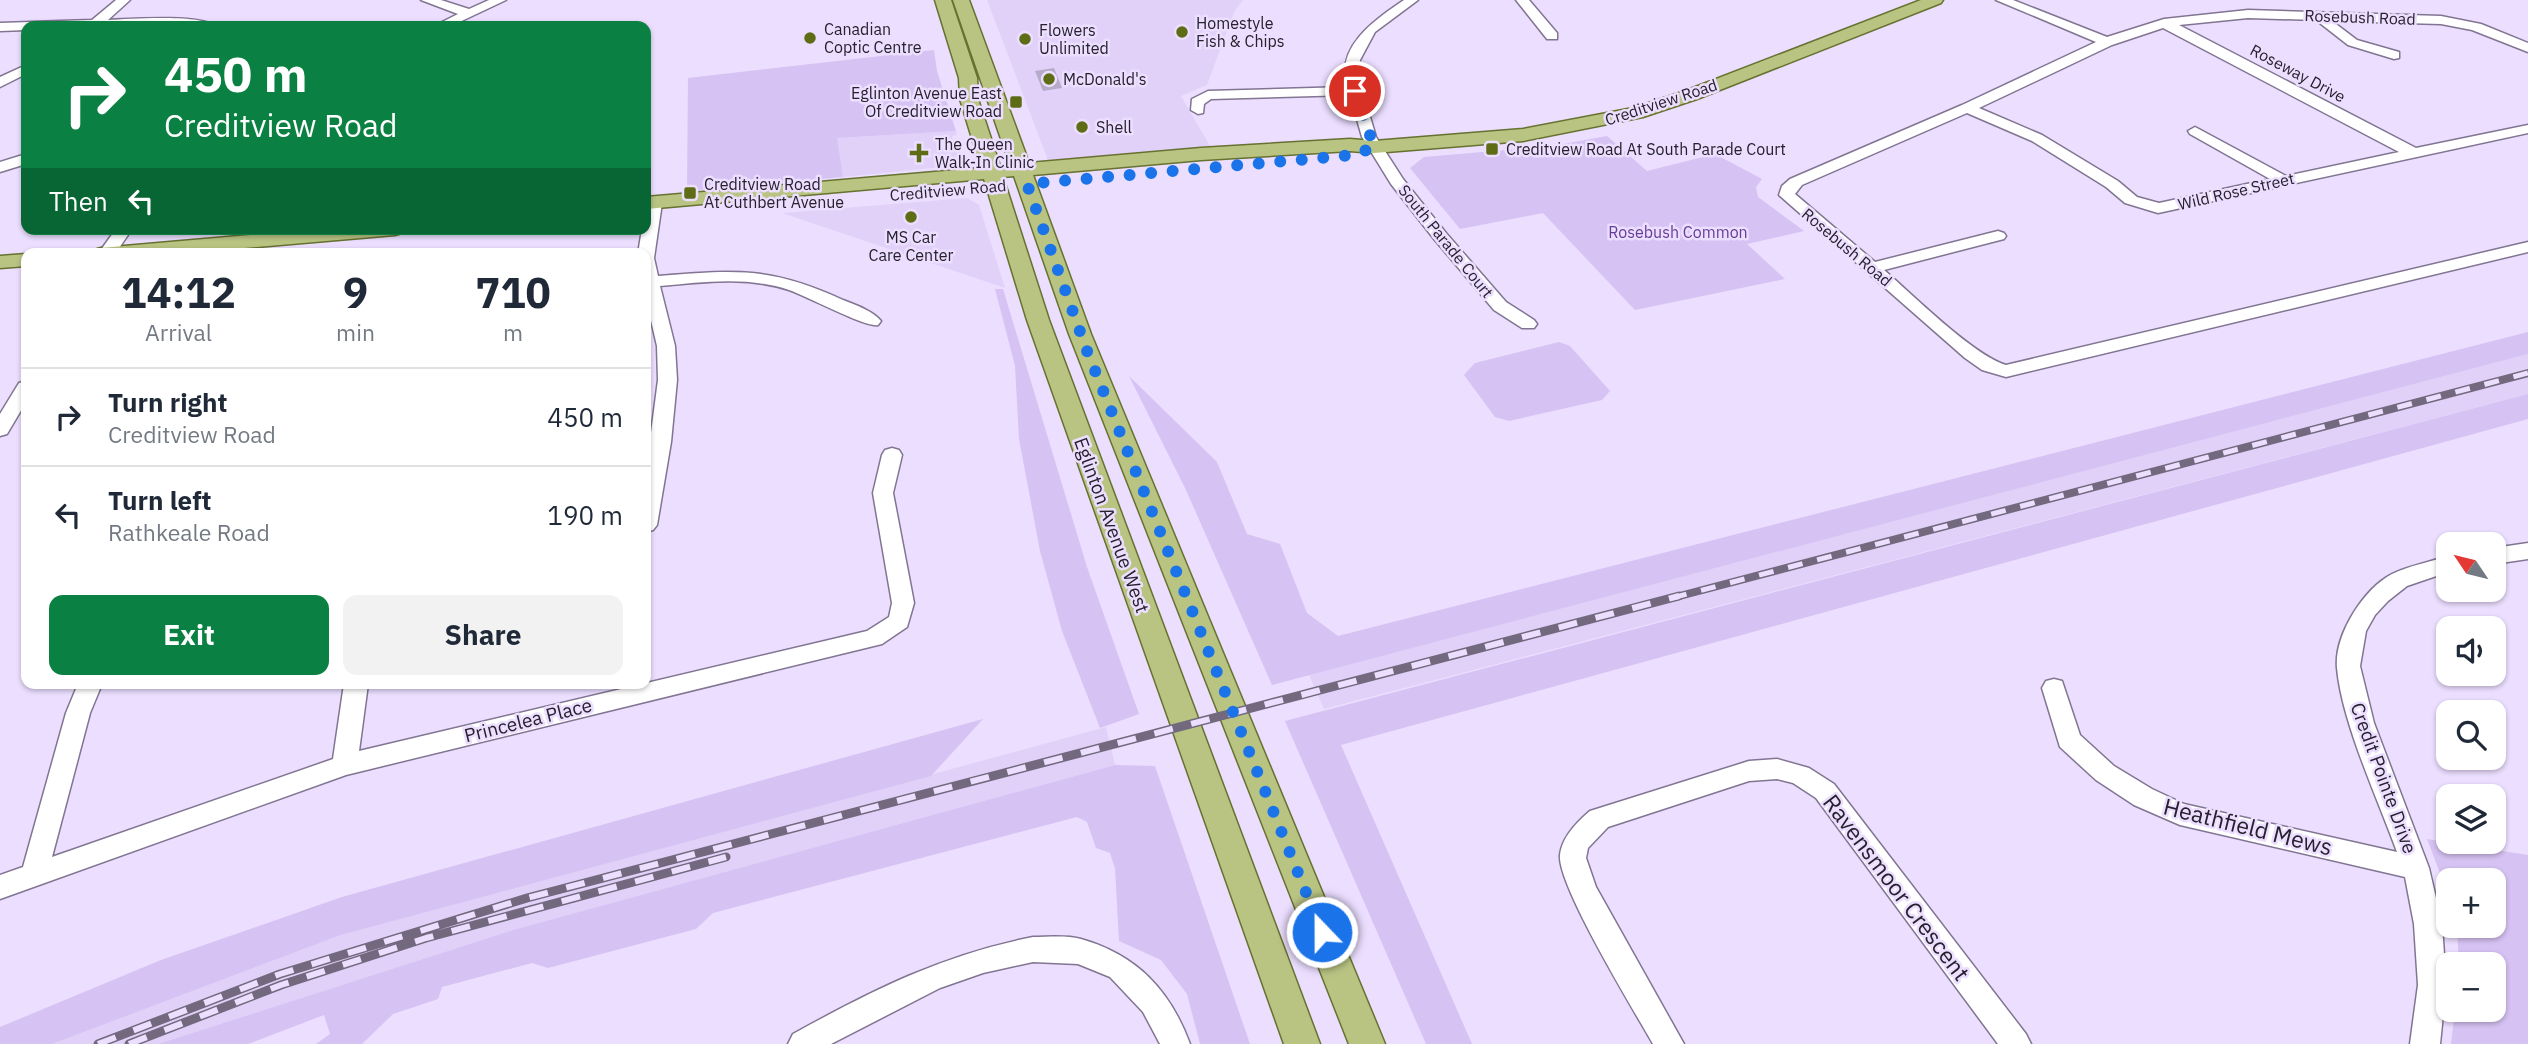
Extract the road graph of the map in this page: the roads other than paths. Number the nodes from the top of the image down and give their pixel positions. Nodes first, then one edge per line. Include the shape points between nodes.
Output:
1 (124, 0) edge
2 (427, 0) edge
3 (500, 0) edge
4 (943, 0) edge
5 (961, 0) edge
6 (1412, 0) edge
7 (1522, 0) edge
8 (1935, 0) edge
9 (2002, 0) edge
10 (2333, 0) edge
11 (470, 13) junction
12 (2319, 16) junction
13 (2352, 16) junction
14 (99, 21) edge
15 (452, 21) edge
16 (2164, 23) junction
17 (21, 26) edge
18 (0, 27) edge
19 (1552, 36) dead end
20 (2107, 42) junction
21 (2528, 48) edge
22 (2394, 55) dead end
23 (21, 72) edge
24 (0, 83) edge
25 (1355, 91) junction
26 (1967, 108) junction
27 (1198, 110) dead end
28 (977, 124) junction
29 (2528, 129) edge
30 (2195, 131) dead end
31 (1374, 147) junction
32 (2415, 154) junction
33 (21, 161) edge
34 (0, 167) edge
35 (1024, 177) junction
36 (993, 180) junction
37 (2282, 180) junction
38 (859, 184) junction
39 (651, 209) edge
40 (651, 209) edge
41 (325, 235) edge
42 (1998, 236) dead end
43 (2528, 247) edge
44 (175, 248) edge
45 (21, 260) edge
46 (0, 262) edge
47 (1873, 268) junction
48 (651, 282) edge
49 (651, 290) edge
50 (872, 321) dead end
51 (1528, 324) dead end
52 (21, 395) edge
53 (0, 430) edge
54 (892, 455) dead end
55 (651, 493) edge
56 (2436, 568) edge
57 (651, 684) edge
58 (2054, 688) dead end
59 (88, 689) edge
60 (355, 689) edge
61 (619, 691) edge
62 (345, 765) junction
63 (2416, 867) junction
64 (34, 874) junction
65 (0, 887) edge
66 (803, 1044) edge
67 (1175, 1044) edge
68 (1302, 1044) edge
69 (1367, 1044) edge
70 (1669, 1044) edge
71 (2016, 1044) edge
72 (2425, 1044) edge

1 - 14 street
2 - 11 street
3 - 11 street
4 - 28 main road, Eglinton Avenue West
5 - 35 main road, Eglinton Avenue West
6 - 25 street, South Parade Court via 1362,41 1353,60
7 - 19 street
8 - 31 main road, Creditview Road via 1637,114 1523,135
9 - 20 street
10 - 13 street
11 - 15 street
12 - 13 street, Rosebush Road
12 - 16 street, Rosebush Road via 2248,14
12 - 22 street via 2359,48
13 - 21 street, Rosebush Road via 2461,22
16 - 20 street, Rosebush Road
16 - 32 street, Roseway Drive
17 - 18 street
20 - 26 street, Rosebush Road
23 - 24 street
25 - 27 street via 1208,95 1197,102
25 - 31 street, South Parade Court
26 - 37 street, Wild Rose Street via 2050,145 2142,205 2158,208
26 - 47 street, Rosebush Road via 1788,189 1787,195 1796,205
28 - 36 main road, Eglinton Avenue West
28 - 38 main road via 967,129 975,155 960,166
29 - 32 street, Wild Rose Street
30 - 37 street
31 - 35 main road, Creditview Road via 1354,155
31 - 51 street, South Parade Court via 1417,207 1500,306
32 - 37 street, Wild Rose Street
33 - 34 street
35 - 36 main road, Creditview Road
35 - 69 main road, Eglinton Avenue West via 1085,346
36 - 38 main road, Creditview Road
36 - 39 main road, Creditview Road
36 - 68 main road, Eglinton Avenue West via 1061,386
38 - 40 main road, Creditview Road
41 - 44 main road
42 - 47 street
43 - 47 street, Rosebush Road via 2006,371 1971,354
45 - 46 main road
48 - 50 street via 765,278 849,307
49 - 55 street via 667,358 665,405
52 - 53 street
54 - 57 street, Princelea Place via 883,493 903,603 899,621 874,638
56 - 63 street, Credit Pointe Drive via 2399,580 2367,609 2348,666 2362,723
58 - 63 street, Heathfield Mews via 2069,740 2105,773 2143,797 2180,814
59 - 64 street
60 - 62 street
61 - 62 street, Princelea Place
62 - 64 street, Princelea Place
63 - 72 street, Credit Pointe Drive via 2428,924 2432,985
64 - 65 street, Princelea Place
66 - 67 street via 936,976 1001,955 1043,948 1085,950 1117,965 1140,982
70 - 71 street, Ravensmoor Crescent via 1585,890 1573,858 1582,833 1599,819 1749,771 1777,769 1800,775 1825,791

